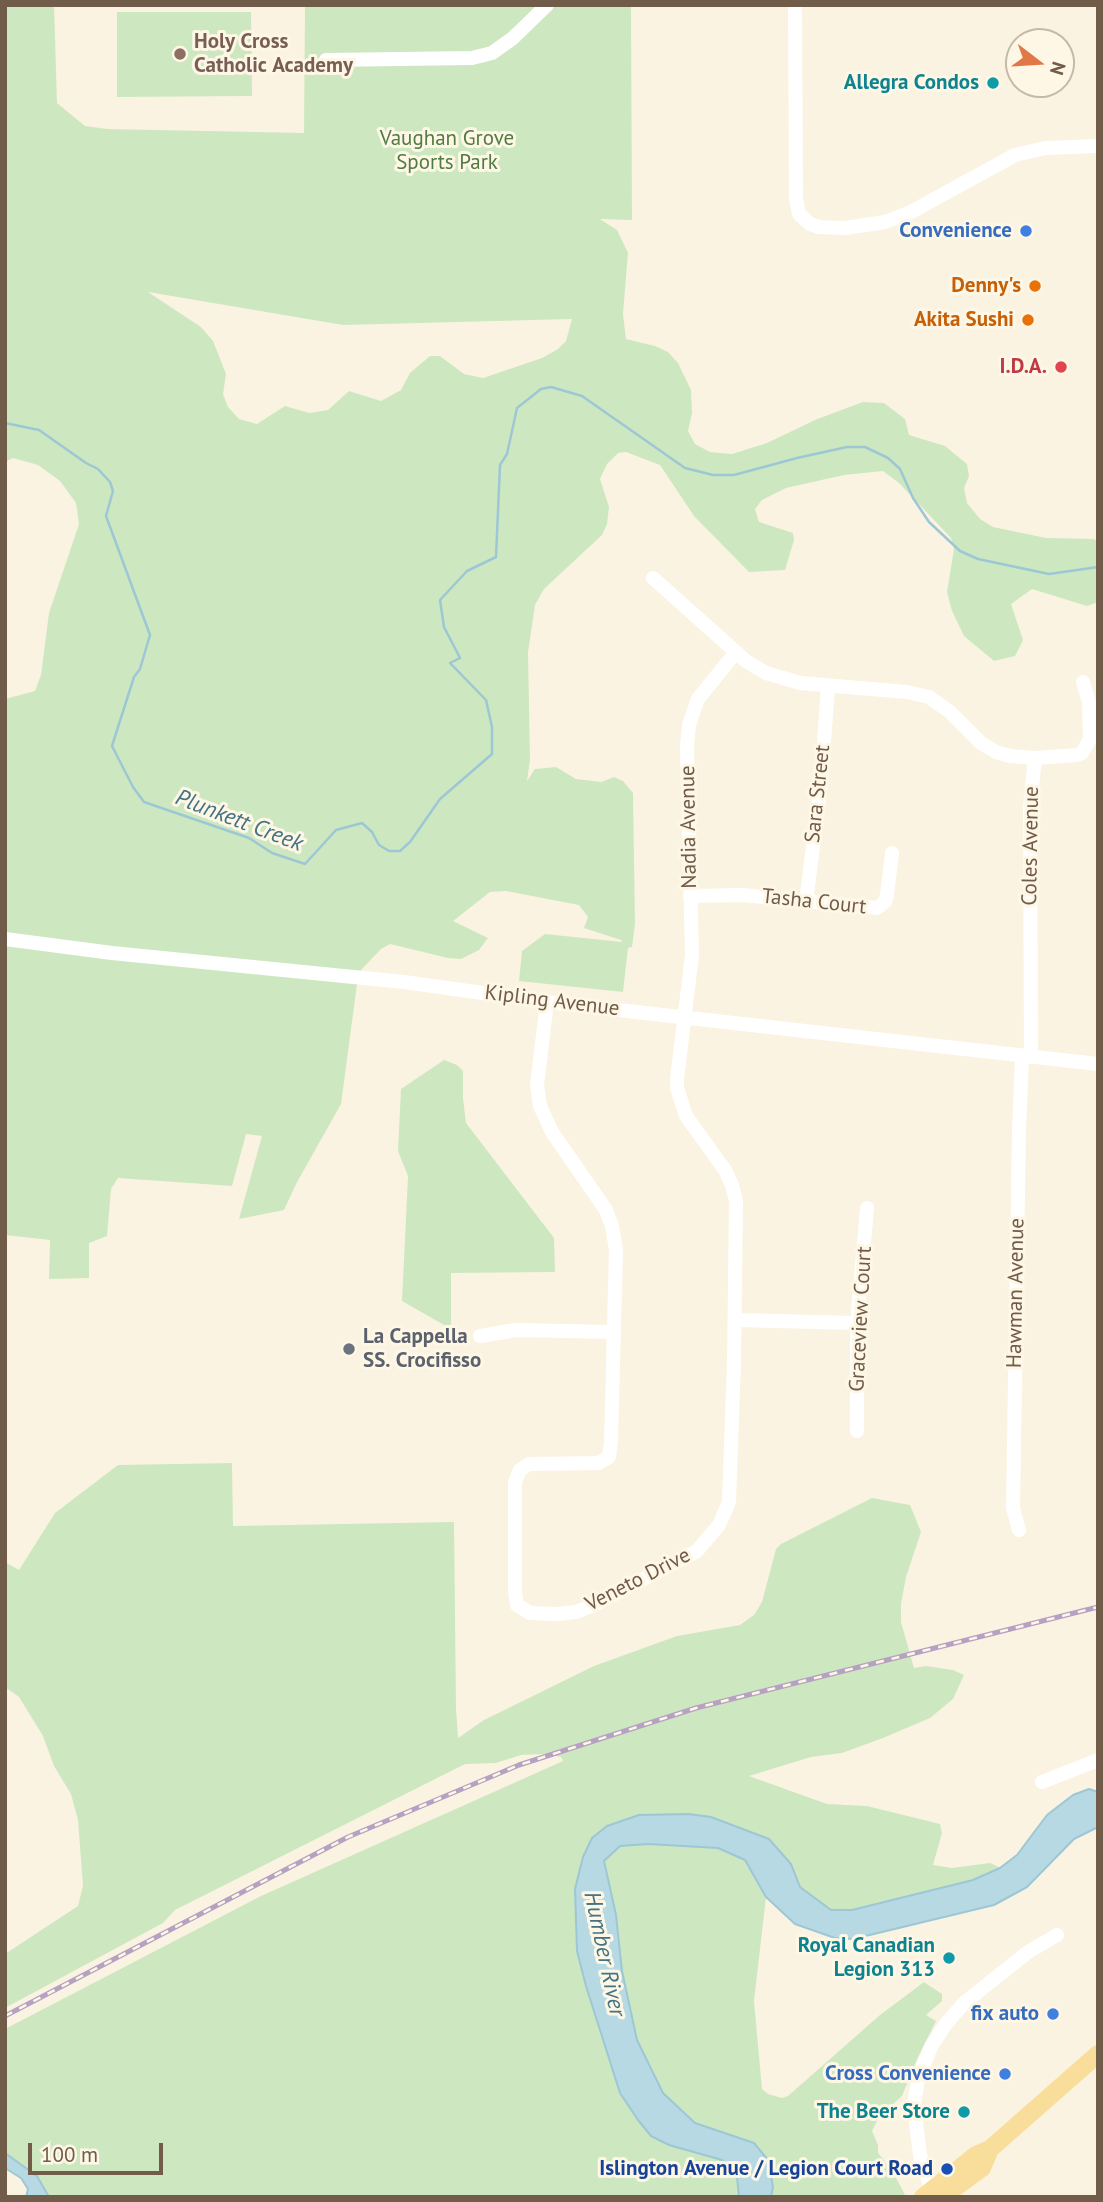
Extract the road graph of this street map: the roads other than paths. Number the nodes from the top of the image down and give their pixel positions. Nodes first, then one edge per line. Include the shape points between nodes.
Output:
1 (547, 5) edge
2 (794, 5) edge
3 (326, 60) dead end
4 (1098, 146) edge
5 (653, 578) dead end
6 (736, 652) junction
7 (1083, 682) dead end
8 (828, 686) junction
9 (1035, 758) junction
10 (892, 853) dead end
11 (690, 896) junction
12 (806, 902) junction
13 (5, 939) edge
14 (547, 1002) junction
15 (685, 1016) junction
16 (1027, 1056) junction
17 (1098, 1065) edge
18 (867, 1208) dead end
19 (735, 1320) junction
20 (858, 1323) junction
21 (614, 1332) junction
22 (480, 1336) dead end
23 (857, 1431) dead end
24 (1019, 1530) dead end
25 (1098, 1760) edge
26 (1042, 1782) dead end
27 (1057, 1935) dead end
28 (1098, 2054) edge
29 (933, 2195) edge

1 - 3 street via 492,53 472,58
2 - 4 street via 796,198 799,214 810,224 855,228 885,222 1024,152
5 - 6 street
6 - 8 street via 778,678
6 - 11 street, Nadia Avenue via 698,699 689,725
7 - 9 street, Coles Avenue via 1089,702 1086,748 1077,755
8 - 9 street via 929,697 988,748
8 - 12 street, Sara Street
9 - 16 street, Coles Avenue via 1030,807
10 - 12 street, Tasha Court via 887,895 877,908
11 - 12 street, Tasha Court via 742,895
11 - 15 street, Nadia Avenue via 692,956
13 - 14 street, Kipling Avenue
14 - 15 street, Kipling Avenue
14 - 21 street, Veneto Drive via 537,1085 542,1113 612,1226 616,1250
15 - 16 street, Kipling Avenue
15 - 19 street, Veneto Drive via 679,1097 689,1122 725,1170 735,1193
16 - 17 street, Kipling Avenue
16 - 24 street, Hawman Avenue via 1019,1131 1013,1508
18 - 20 street, Graceview Court
19 - 20 street
19 - 21 street, Veneto Drive via 731,1490 725,1514 713,1534 687,1557 586,1609 566,1614 525,1612 515,1599 517,1475 529,1464 598,1463 609,1457
20 - 23 street, Graceview Court
21 - 22 street via 516,1330
25 - 26 street
27 - 29 street via 964,2003 931,2047 914,2105 920,2155
28 - 29 main road

